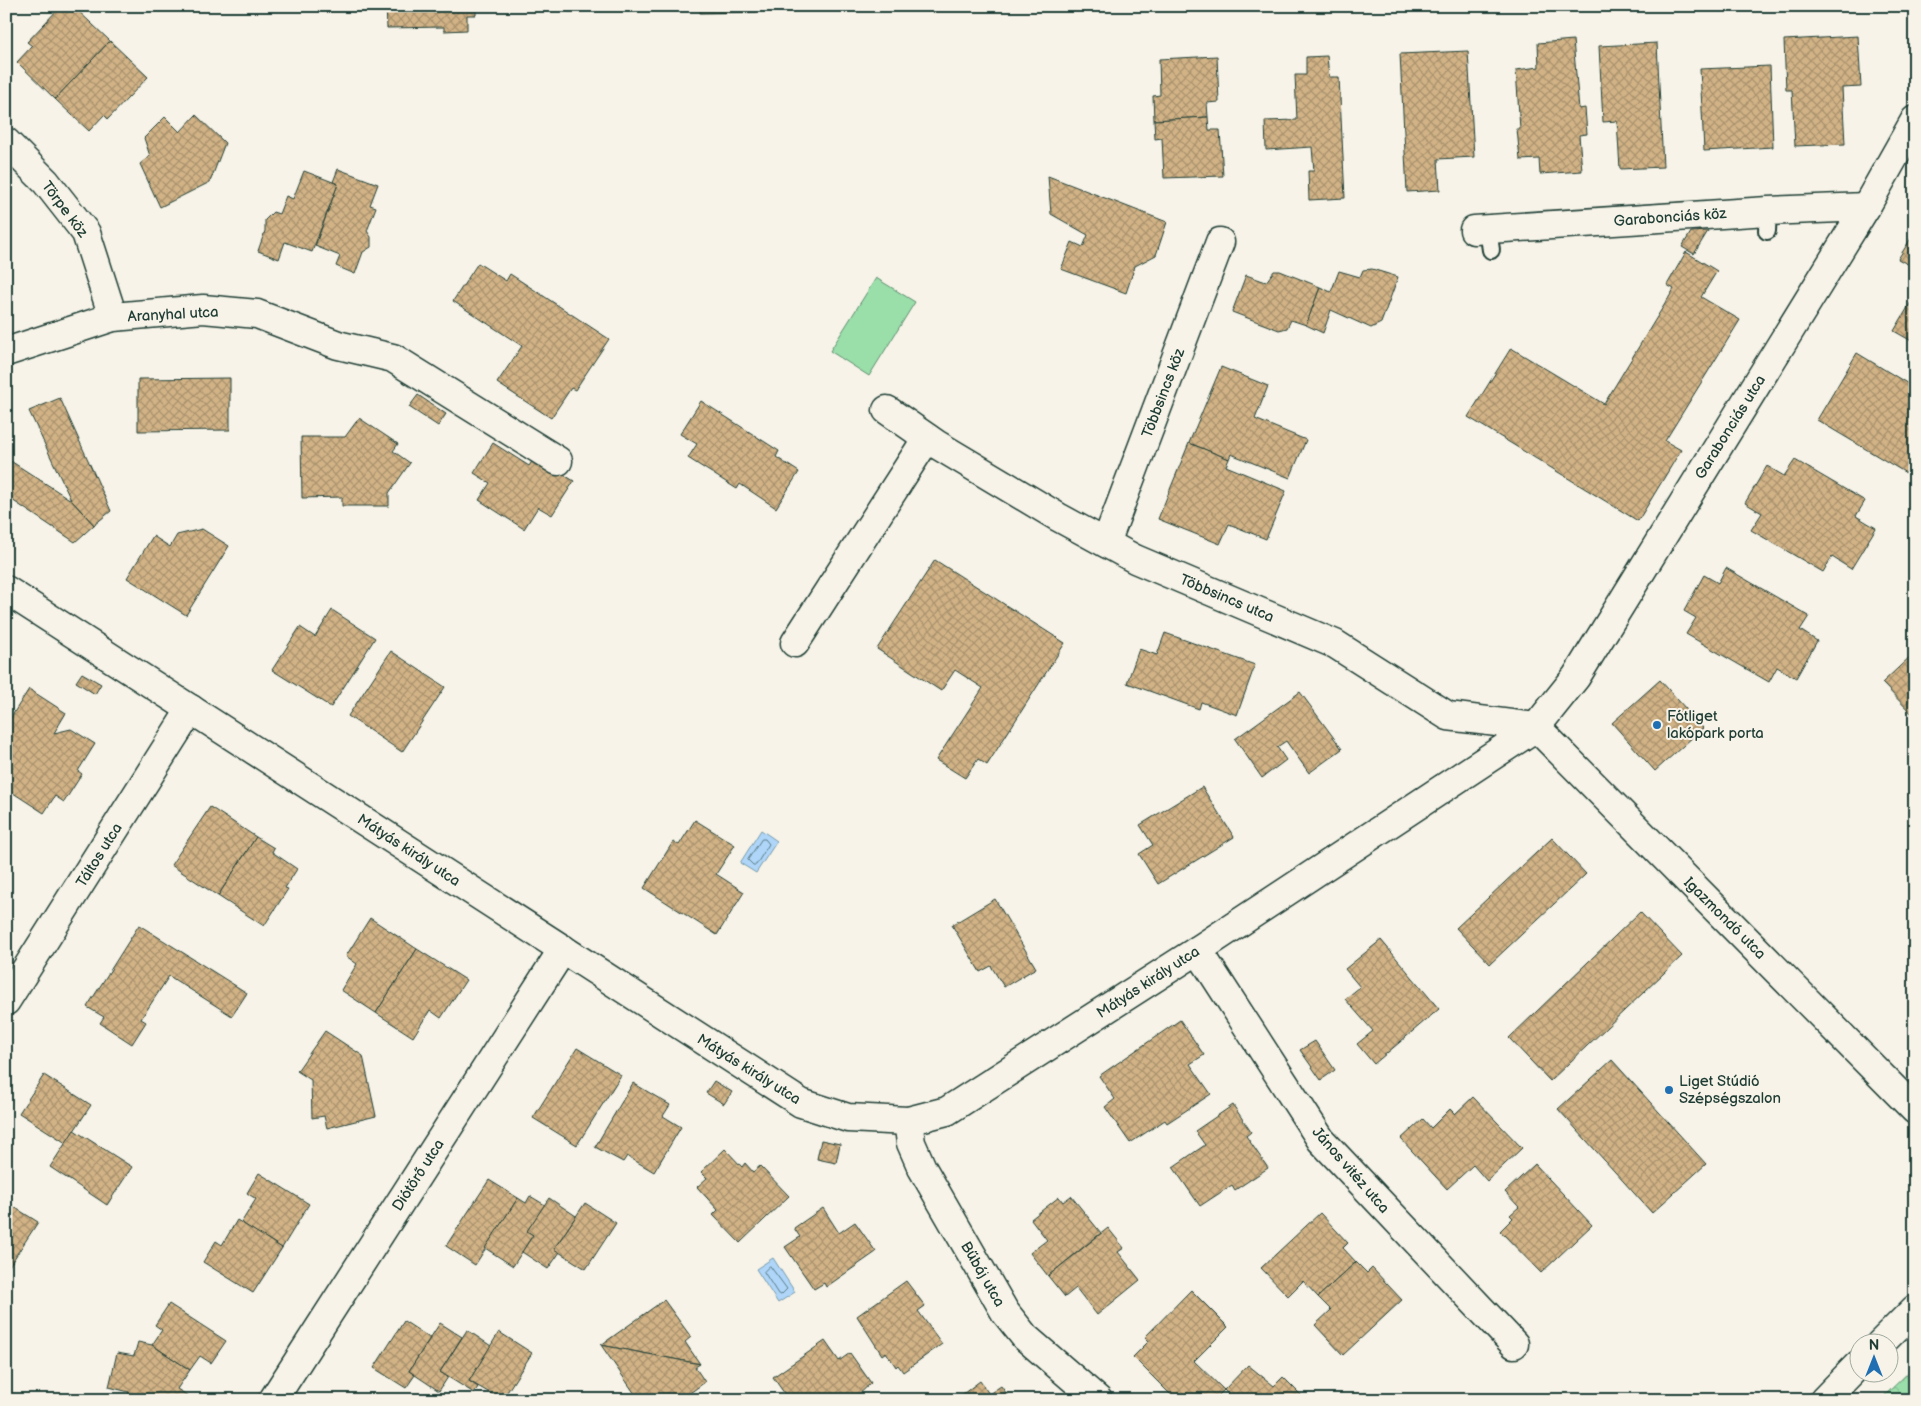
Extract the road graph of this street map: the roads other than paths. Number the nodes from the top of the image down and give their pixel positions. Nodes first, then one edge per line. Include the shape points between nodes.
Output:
1 (1915, 120) edge
2 (6, 142) edge
3 (1866, 207) junction
4 (1484, 236) dead end
5 (1220, 242) dead end
6 (113, 317) junction
7 (6, 352) edge
8 (887, 410) dead end
9 (927, 438) junction
10 (558, 461) dead end
11 (1106, 543) junction
12 (6, 590) edge
13 (796, 643) dead end
14 (191, 709) junction
15 (1536, 726) junction
16 (563, 949) junction
17 (1198, 950) junction
18 (6, 1001) edge
19 (1915, 1110) edge
20 (908, 1121) junction
21 (1915, 1309) edge
22 (1890, 1334) edge
23 (1514, 1344) dead end
24 (1848, 1375) edge
25 (273, 1400) edge
26 (1098, 1400) edge
27 (1824, 1400) edge

1 - 3 street, Garabonciás utca
2 - 6 street, Törpe köz via 46,182 86,233
3 - 4 street, Garabonciás köz via 1768,221
3 - 15 street, Garabonciás utca via 1576,676
5 - 11 street, Többsincs köz
6 - 7 street, Aranyhal utca
6 - 10 street, Aranyhal utca via 203,309 257,314 338,345 393,358
8 - 9 street, Többsincs utca
9 - 11 street, Többsincs utca
9 - 13 street
11 - 15 street, Többsincs utca via 1135,559 1335,644 1448,716
12 - 14 street, Mátyás király utca
14 - 16 street, Mátyás király utca
14 - 18 street, Táltos utca
15 - 17 street, Mátyás király utca
15 - 19 street, Igazmondó utca
16 - 20 street, Mátyás király utca via 801,1103 848,1118
16 - 25 street, Diótörő utca
17 - 20 street, Mátyás király utca via 947,1111
17 - 23 street, János vitéz utca via 1321,1140
20 - 26 street, Bűbáj utca via 911,1143 922,1168 1005,1312 1025,1337
21 - 22 street
24 - 27 street

